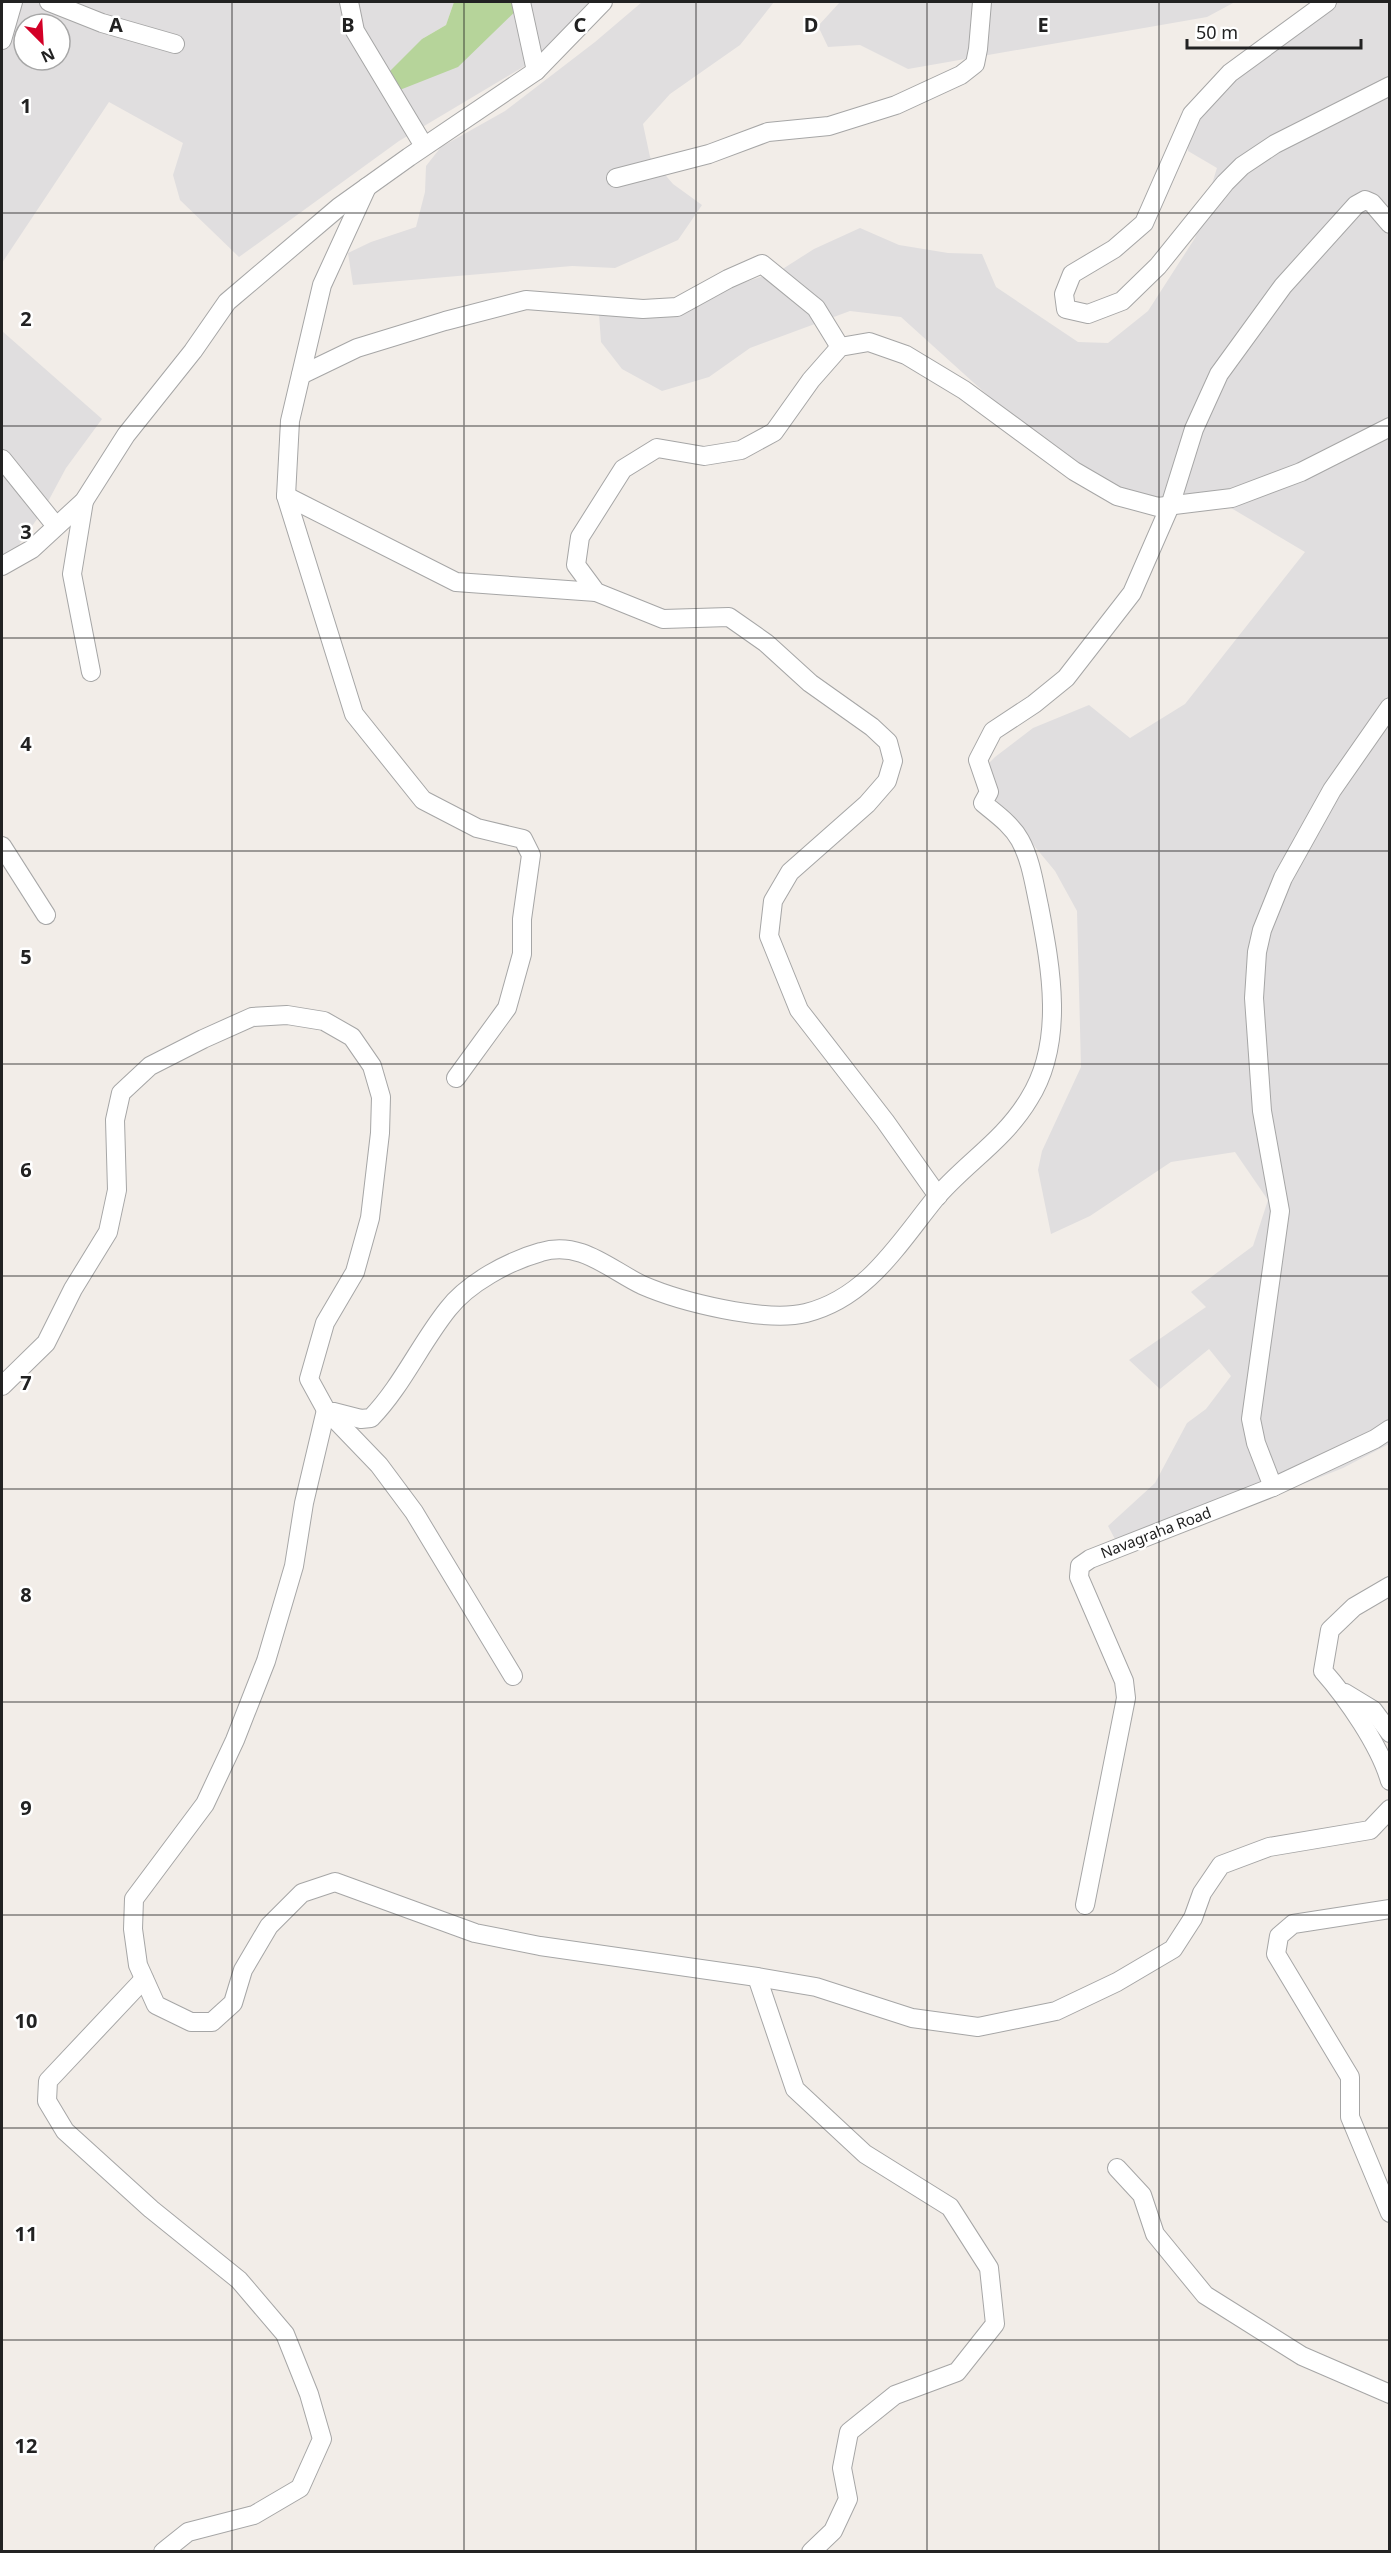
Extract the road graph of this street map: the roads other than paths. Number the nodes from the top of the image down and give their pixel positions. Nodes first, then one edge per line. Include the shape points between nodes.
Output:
1 (13, 2) edge
2 (49, 2) edge
3 (349, 2) edge
4 (521, 2) edge
5 (603, 2) edge
6 (982, 2) edge
7 (1327, 2) edge
8 (2, 40) edge
9 (175, 44) dead end
10 (536, 71) junction
11 (1389, 86) edge
12 (424, 146) junction
13 (616, 178) dead end
14 (367, 187) junction
15 (1389, 224) edge
16 (840, 347) junction
17 (301, 375) junction
18 (1389, 427) edge
19 (2, 459) edge
20 (286, 496) junction
21 (84, 501) junction
22 (1170, 506) junction
23 (57, 526) junction
24 (2, 566) edge
25 (596, 592) junction
26 (91, 672) dead end
27 (1389, 707) edge
28 (2, 846) edge
29 (46, 915) dead end
30 (456, 1078) dead end
31 (938, 1196) junction
32 (2, 1386) edge
33 (326, 1410) junction
34 (1389, 1429) edge
35 (1273, 1487) junction
36 (1389, 1586) edge
37 (513, 1676) dead end
38 (1341, 1691) junction
39 (1389, 1733) edge
40 (1389, 1780) edge
41 (1389, 1809) edge
42 (1085, 1905) dead end
43 (1389, 1909) edge
44 (757, 1977) junction
45 (144, 1979) junction
46 (1117, 2168) dead end
47 (1389, 2212) edge
48 (1389, 2394) edge
49 (164, 2552) edge
50 (811, 2552) edge

1 - 8 street
2 - 9 street via 102,23
3 - 12 street via 355,31
4 - 10 street
5 - 10 street
6 - 13 street via 975,64 962,75 896,105 829,126 768,132 709,154
7 - 11 street via 1230,73 1192,114 1144,223 1114,249 1072,274 1064,294 1066,309 1089,314 1122,301 1158,266 1242,166 1275,144
10 - 12 street
12 - 14 street
14 - 17 street via 322,285
14 - 21 street via 227,302 126,435
15 - 22 street via 1371,203 1365,200 1356,205 1283,286 1219,374 1194,429
16 - 17 street via 816,308 762,264 677,307 643,309 526,300 357,348
16 - 22 street via 869,342 906,355 964,390 1074,471 1118,496 1158,507
16 - 25 street via 774,432 741,450 704,456 657,448 623,469 580,537 576,566
17 - 20 street via 290,421
18 - 22 street via 1301,472 1232,498
19 - 23 street
20 - 25 street via 456,582
20 - 30 street via 354,714 423,800 477,828 523,839 531,855 522,919 522,954 507,1008
21 - 23 street
21 - 26 street via 72,574
22 - 31 street via 1132,593 1098,638 1066,678 993,731 978,760 989,792 983,803 1011,826 1029,859 1048,956 1051,1035 1042,1071 1013,1123
23 - 24 street via 32,549
25 - 31 street via 663,619 729,617 888,742 893,761 887,781 867,804 790,872 773,901 770,936 800,1010
27 - 35 street via 1332,790 1283,878 1257,952 1254,999 1262,1111 1280,1211 1251,1419
28 - 29 street
31 - 33 street via 863,1286 828,1307 803,1314 775,1317 712,1306 644,1285 582,1251 541,1251 474,1284 449,1307 387,1402 371,1418
32 - 33 street via 46,1343 108,1232 117,1190 115,1120 121,1093 150,1066 204,1039 252,1017 287,1015 324,1021 352,1037 372,1066 381,1097 381,1133 370,1218 355,1272 325,1323 309,1379
33 - 37 street via 379,1465 407,1503
33 - 45 street via 294,1566 266,1661 235,1740 205,1804 134,1899 133,1929
34 - 35 street, Navagraha Road
35 - 42 street, Navagraha Road via 1080,1566 1079,1576 1124,1681 1126,1698
36 - 38 street via 1354,1607 1330,1630 1323,1671
38 - 39 street via 1372,1710
38 - 40 street
41 - 44 street via 1370,1830 1269,1846 1221,1865 1173,1949 1056,2011 978,2026 912,2018 816,1988
43 - 47 street via 1293,1924 1279,1936 1276,1954 1350,2077 1350,2117
44 - 45 street via 475,1933 335,1882 302,1893 269,1926 243,1970 233,2003 212,2022 191,2022 156,2005
44 - 50 street via 795,2089 865,2154 950,2207 989,2268 995,2324 957,2372 896,2395 849,2432 842,2468 848,2499 833,2531
45 - 49 street via 48,2081 47,2101 64,2131 239,2280 285,2334 309,2394 321,2439 300,2488 254,2515 188,2532
46 - 48 street via 1142,2195 1155,2234 1205,2295 1302,2356

